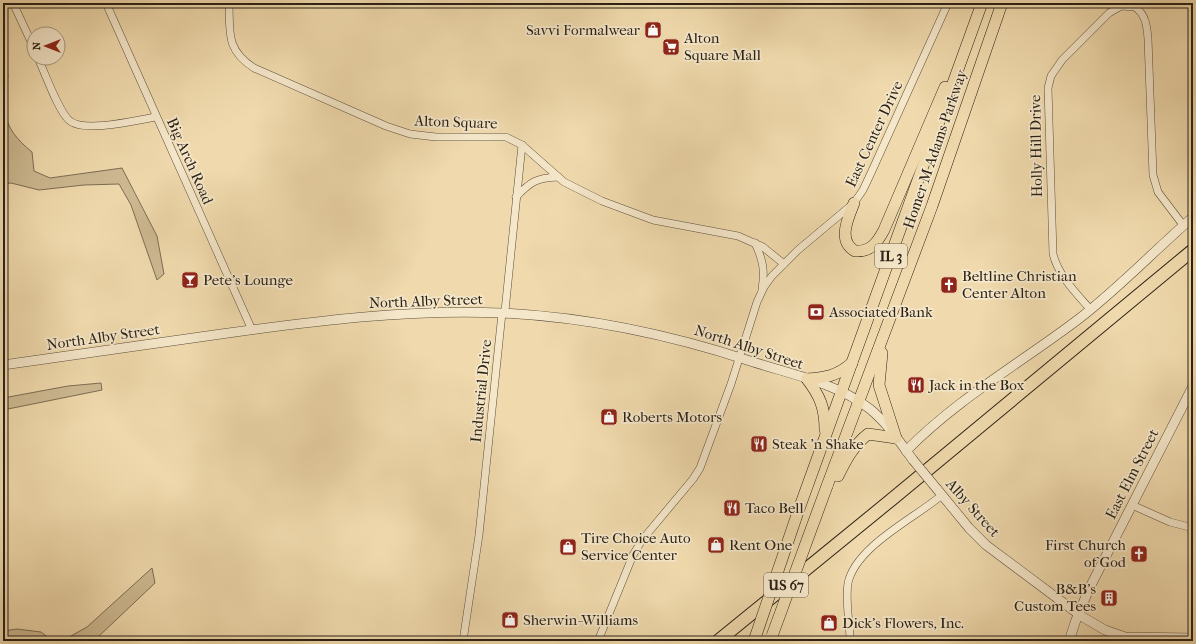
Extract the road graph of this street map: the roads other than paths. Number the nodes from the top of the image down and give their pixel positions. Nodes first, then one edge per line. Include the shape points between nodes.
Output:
1 (13, 3) edge
2 (106, 3) edge
3 (229, 3) edge
4 (948, 3) edge
5 (981, 3) edge
6 (1002, 3) edge
7 (26, 31) edge
8 (42, 66) edge
9 (156, 117) junction
10 (522, 145) junction
11 (558, 177) junction
12 (516, 197) junction
13 (854, 203) junction
14 (1193, 217) edge
15 (1183, 225) junction
16 (755, 243) junction
17 (1193, 250) edge
18 (784, 264) junction
19 (760, 296) junction
20 (1090, 309) junction
21 (502, 313) junction
22 (252, 330) junction
23 (886, 331) junction
24 (739, 357) junction
25 (854, 361) junction
26 (3, 365) edge
27 (807, 379) junction
28 (1193, 386) edge
29 (842, 392) junction
30 (860, 403) junction
31 (896, 438) junction
32 (824, 440) junction
33 (906, 451) junction
34 (940, 492) junction
35 (1132, 505) junction
36 (816, 517) junction
37 (1193, 528) edge
38 (1078, 614) junction
39 (771, 638) edge
40 (1193, 638) edge
41 (1173, 640) edge
42 (463, 641) edge
43 (598, 641) edge
44 (718, 641) edge
45 (754, 641) edge
46 (850, 641) edge
47 (1069, 641) edge

1 - 7 street
2 - 9 street, Big Arch Road
3 - 10 street, Alton Square via 232,46 238,56 254,68 410,134 436,137 498,136
4 - 13 street, East Center Drive via 868,181
5 - 13 main road via 884,230 874,245 862,251 851,248 845,239
5 - 25 main road, Homer M Adams Parkway / IL 3
6 - 23 main road, Homer M Adams Parkway / IL 3
8 - 9 street via 63,113 73,123 89,126
9 - 22 street, Big Arch Road
10 - 11 street, Alton Square
10 - 12 street, Industrial Drive
11 - 12 street via 536,180 528,184
11 - 16 street, Alton Square via 591,196 648,218 738,236
12 - 21 street, Industrial Drive via 505,311
13 - 18 street, East Center Drive
14 - 15 street
15 - 20 street
15 - 20 street, Holly Hill Drive via 1158,192 1153,175 1146,22 1135,7 1121,6 1109,13 1062,60 1051,76 1048,88 1053,254 1064,277
16 - 18 street, Alton Square
16 - 19 street via 763,259 764,269
17 - 44 highway, US 67
18 - 19 street, East Center Drive via 772,276
19 - 24 street, East Center Drive
20 - 33 street via 951,410
21 - 22 street, North Alby Street via 374,315
21 - 24 street, North Alby Street via 619,327 712,348
21 - 42 street, Industrial Drive via 479,535
22 - 26 street, North Alby Street
23 - 30 main road, Homer M Adams Parkway / IL 3
23 - 31 main road via 879,385
24 - 27 street, North Alby Street
24 - 43 street, East Center Drive via 700,468 642,540 633,555
25 - 27 main road via 841,372 826,378
25 - 29 main road, Homer M Adams Parkway / IL 3
27 - 29 street, North Alby Street
27 - 32 main road via 819,394 825,416
28 - 35 street, East Elm Street
29 - 30 street, Alby Street
29 - 32 main road, Homer M Adams Parkway / IL 3
30 - 31 street, Alby Street via 880,419
30 - 36 main road, Homer M Adams Parkway / IL 3, bridge
31 - 33 street, Alby Street
31 - 36 main road via 868,434 859,441 850,452
32 - 45 main road, Homer M Adams Parkway / IL 3, bridge
33 - 34 street, Alby Street, bridge
34 - 38 street, Alby Street via 986,545
34 - 46 street via 871,548 855,567 848,584 847,595
35 - 37 street via 1170,522
35 - 38 street, East Elm Street
36 - 39 main road, Homer M Adams Parkway / IL 3, bridge
38 - 41 street, Alby Street via 1105,630 1125,637
38 - 47 street, East Elm Street
40 - 41 street, Alby Street

